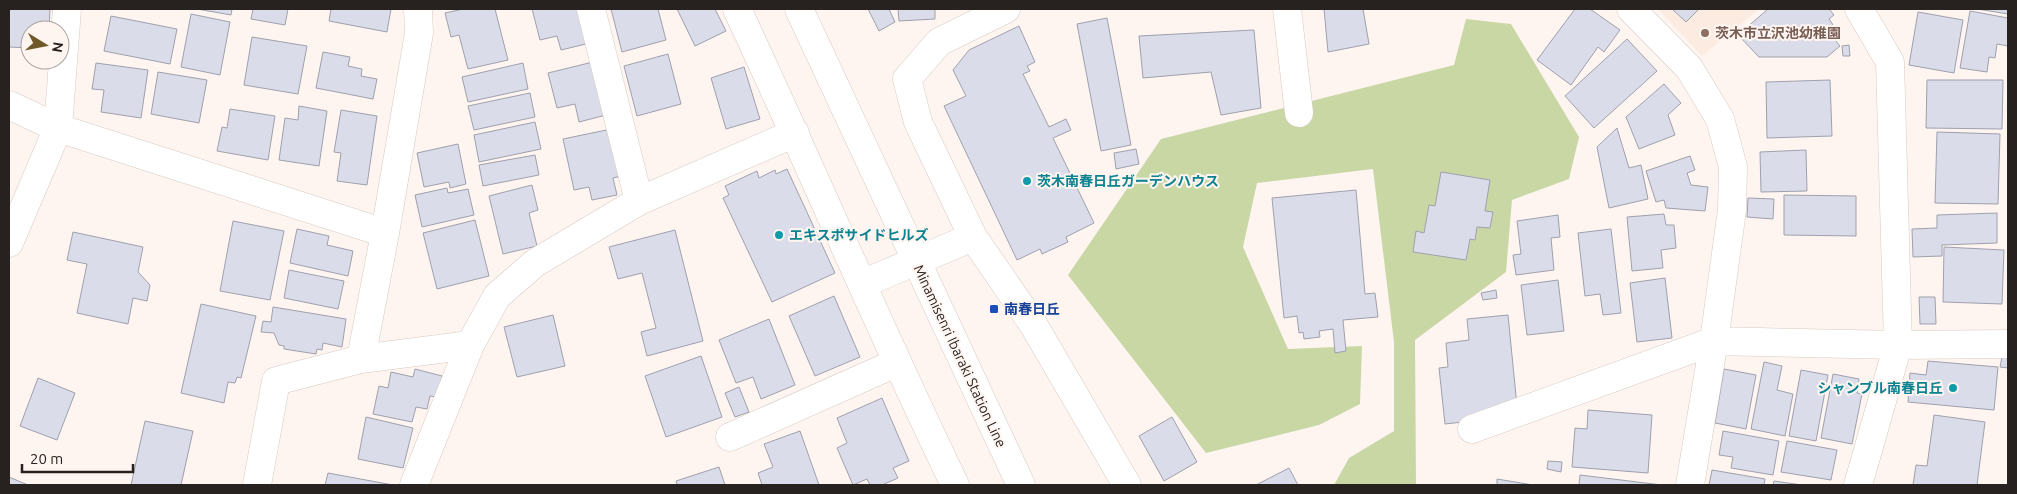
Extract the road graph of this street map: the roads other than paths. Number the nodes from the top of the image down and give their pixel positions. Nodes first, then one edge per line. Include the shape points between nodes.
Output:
1 (67, 9) edge
2 (418, 9) edge
3 (591, 9) edge
4 (737, 9) edge
5 (799, 9) edge
6 (1006, 9) edge
7 (1287, 9) edge
8 (1631, 9) edge
9 (1859, 9) edge
10 (9, 105) edge
11 (1299, 112) dead end
12 (58, 128) junction
13 (795, 133) junction
14 (639, 201) junction
15 (385, 233) junction
16 (973, 237) junction
17 (9, 243) edge
18 (916, 261) junction
19 (862, 284) junction
20 (1714, 341) junction
21 (2008, 344) edge
22 (470, 345) junction
23 (1898, 345) junction
24 (361, 359) junction
25 (896, 362) junction
26 (1472, 429) dead end
27 (730, 437) dead end
28 (256, 485) edge
29 (414, 485) edge
30 (955, 485) edge
31 (1021, 485) edge
32 (1127, 485) edge
33 (1690, 485) edge
34 (1858, 485) edge

1 - 12 street
2 - 15 street via 419,33
3 - 14 street
4 - 13 street
5 - 18 street, Minamisenri Ibaraki Station Line
6 - 16 street via 939,42 907,79 918,122
7 - 11 street
8 - 20 street via 1689,68 1720,119 1733,167 1732,210
9 - 23 street via 1890,62
10 - 12 street
12 - 15 street
12 - 17 street
13 - 14 street
13 - 19 street
14 - 22 street via 535,263 497,296
15 - 24 street
16 - 18 street
16 - 32 street via 1033,324
18 - 19 street
18 - 31 street, Minamisenri Ibaraki Station Line
19 - 25 street
20 - 23 street
20 - 26 street
20 - 33 street
21 - 23 street
22 - 24 street
22 - 29 street
23 - 34 street
24 - 28 street via 276,381
25 - 27 street
25 - 30 street

